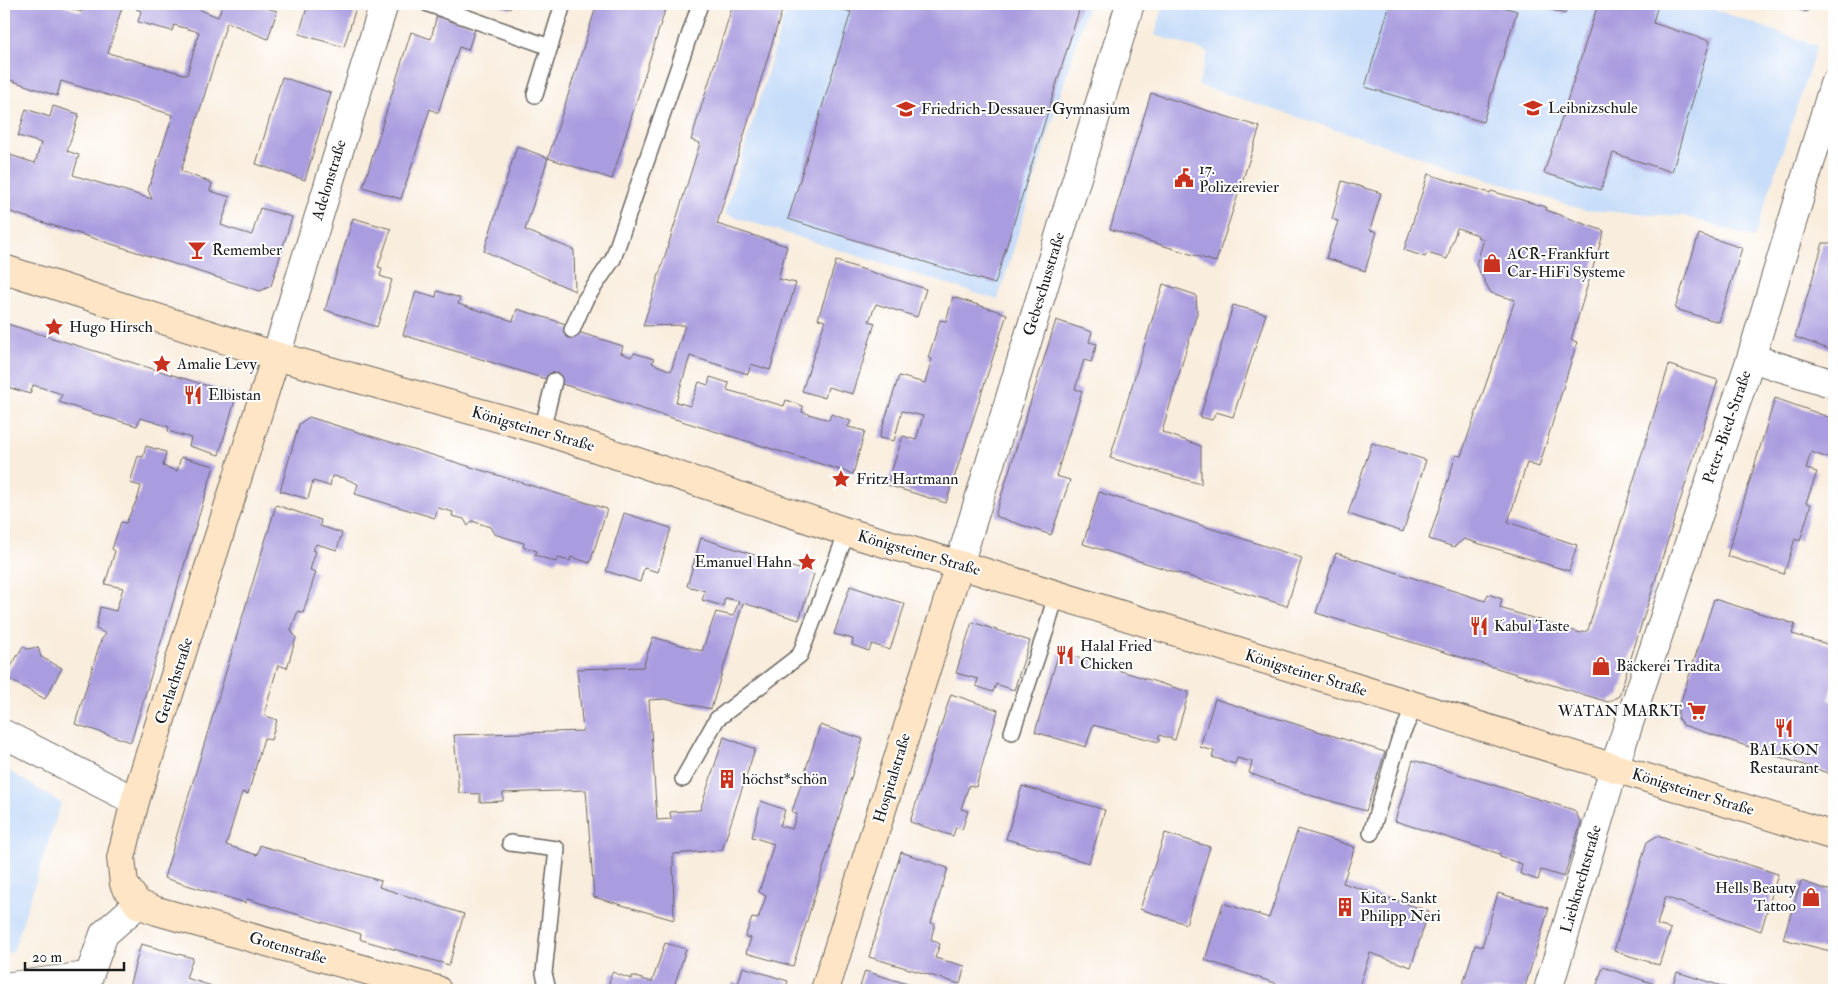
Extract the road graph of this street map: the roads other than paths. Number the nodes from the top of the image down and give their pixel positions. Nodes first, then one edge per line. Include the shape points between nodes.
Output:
1 (384, 4) edge
2 (428, 4) edge
3 (563, 4) edge
4 (700, 4) edge
5 (1130, 4) edge
6 (550, 47) junction
7 (1834, 84) edge
8 (535, 95) dead end
9 (4, 269) edge
10 (572, 330) dead end
11 (276, 356) junction
12 (1751, 358) junction
13 (554, 381) dead end
14 (1834, 384) edge
15 (542, 430) junction
16 (847, 532) junction
17 (959, 565) junction
18 (1056, 595) junction
19 (1415, 706) junction
20 (1012, 732) dead end
21 (4, 734) edge
22 (1614, 768) junction
23 (683, 779) dead end
24 (135, 801) junction
25 (1371, 833) dead end
26 (1834, 836) edge
27 (510, 843) dead end
28 (138, 904) junction
29 (85, 983) edge
30 (4, 987) edge
31 (437, 990) edge
32 (548, 990) edge
33 (825, 990) edge
34 (1548, 990) edge

1 - 11 street, Adelonstraße
2 - 6 lane
3 - 6 lane
4 - 10 lane via 613,259 584,300
5 - 17 street, Gebeschusstraße
6 - 8 lane
7 - 12 street, Peter-Bied-Straße
9 - 11 main road, Königsteiner Straße
11 - 15 main road, Königsteiner Straße
11 - 24 main road, Gerlachstraße
12 - 14 street
12 - 22 street, Peter-Bied-Straße
13 - 15 lane
15 - 16 main road, Königsteiner Straße
16 - 17 main road, Königsteiner Straße
16 - 23 lane via 800,655 717,719
17 - 18 main road, Königsteiner Straße
17 - 33 main road, Hospitalstraße
18 - 19 main road, Königsteiner Straße
18 - 20 lane
19 - 22 main road, Königsteiner Straße
19 - 25 lane via 1399,740
21 - 24 street
22 - 26 main road, Königsteiner Straße
22 - 34 street, Liebknechtstraße
24 - 28 main road, Gerlachstraße via 121,858 124,884
27 - 32 lane via 557,849 544,973
28 - 29 street via 104,934
28 - 31 main road, Gotenstraße
29 - 30 street

